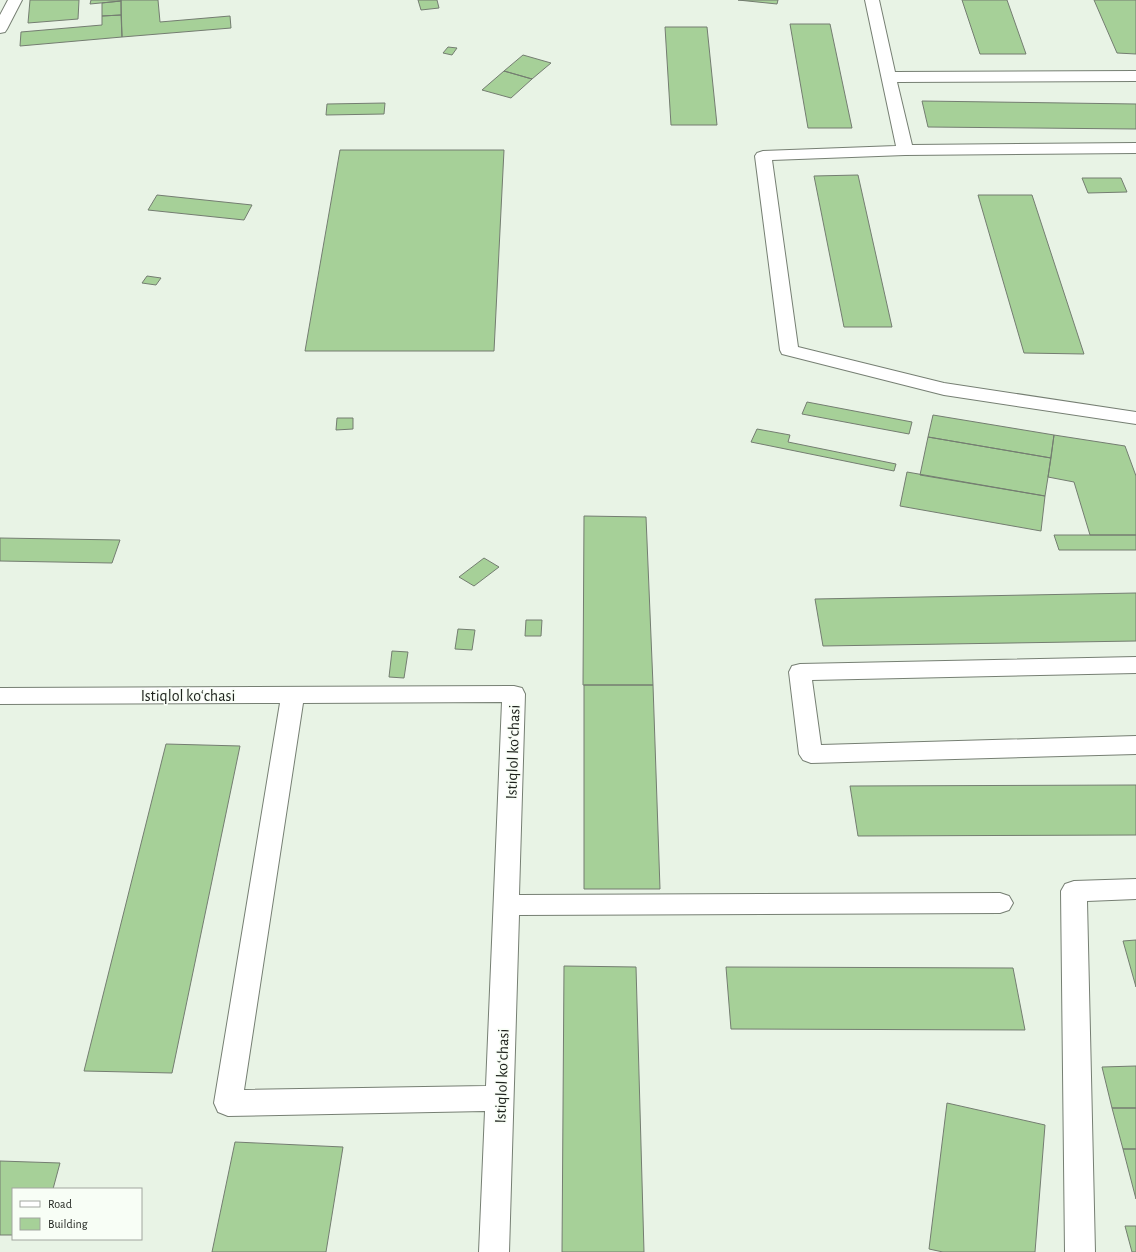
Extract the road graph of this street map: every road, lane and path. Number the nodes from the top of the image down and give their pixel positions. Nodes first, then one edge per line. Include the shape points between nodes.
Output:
1 (15, 0) edge
2 (872, 0) edge
3 (0, 28) edge
4 (1136, 76) edge
5 (888, 77) junction
6 (1136, 148) edge
7 (905, 150) junction
8 (1136, 418) edge
9 (1136, 665) edge
10 (293, 695) junction
11 (0, 696) edge
12 (1136, 745) edge
13 (1136, 889) edge
14 (1000, 903) dead end
15 (507, 905) junction
16 (500, 1098) junction
17 (494, 1252) edge
18 (1080, 1252) edge

1 - 3 street
2 - 5 street
4 - 5 street
5 - 7 street
6 - 7 street
7 - 8 street via 763,156 789,350 944,389
9 - 12 street via 800,672 811,754
10 - 11 street, Istiqlol koʻchasi
10 - 15 street, Istiqlol koʻchasi via 514,694
10 - 16 street via 228,1103
13 - 18 street via 1074,891
14 - 15 street
15 - 16 street, Istiqlol koʻchasi
16 - 17 street, Istiqlol koʻchasi

